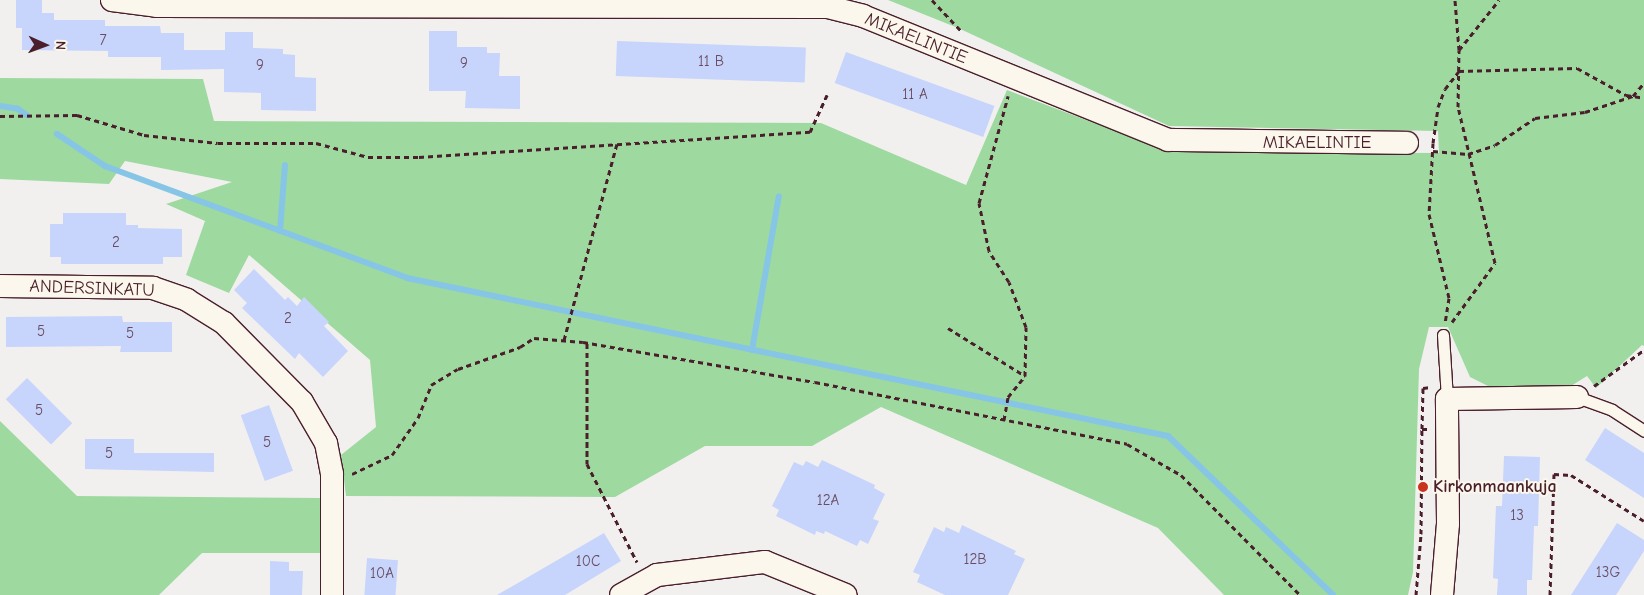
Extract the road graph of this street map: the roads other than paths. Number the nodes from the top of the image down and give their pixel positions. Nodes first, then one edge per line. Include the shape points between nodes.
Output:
1 (112, 0) edge
2 (1407, 143) road end
3 (0, 286) edge
4 (1443, 334) road end
5 (1577, 398) joint
6 (1447, 399) junction
7 (1644, 431) edge
8 (332, 595) edge
9 (621, 595) edge
10 (846, 595) edge
11 (1442, 595) edge

1 - 2 street, MIKAELINTIE via 157,6 828,7 863,16 1168,140 1285,144
3 - 8 street, ANDERSINKATU via 153,288 187,300 224,323 302,402 326,443 332,474
4 - 6 lane
5 - 6 street
5 - 7 lane via 1612,410
6 - 11 street via 1448,524
9 - 10 street via 657,575 765,562

